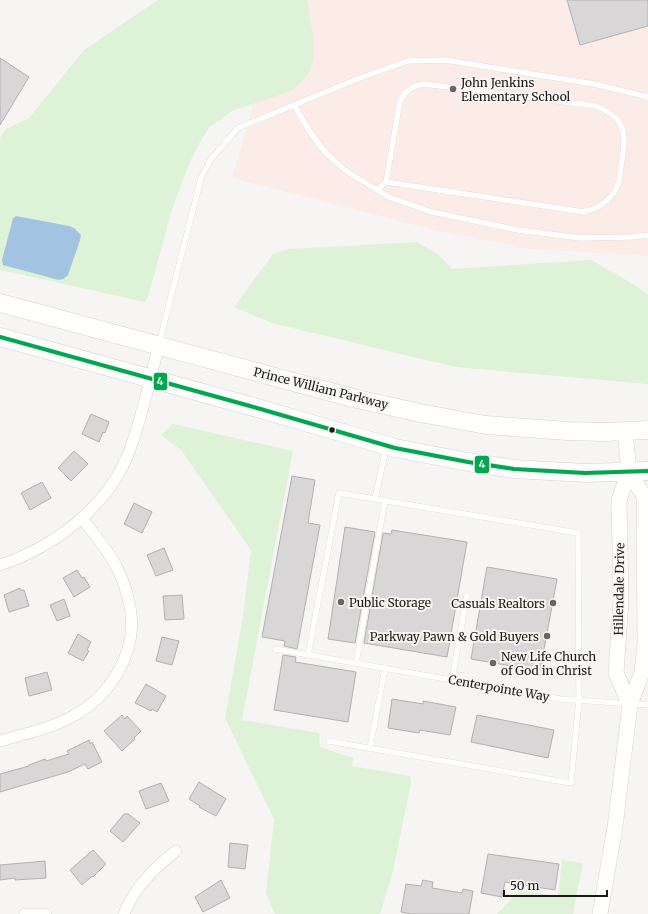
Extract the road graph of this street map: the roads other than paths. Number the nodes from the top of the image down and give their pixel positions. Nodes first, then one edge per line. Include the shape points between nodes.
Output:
1 (648, 96) edge
2 (294, 105) junction
3 (386, 182) junction
4 (377, 190) junction
5 (648, 235) edge
6 (0, 303) edge
7 (0, 337) edge
8 (159, 346) junction
9 (150, 378) junction
10 (648, 430) edge
11 (625, 431) junction
12 (386, 446) junction
13 (648, 471) edge
14 (629, 472) junction
15 (375, 499) junction
16 (385, 500) junction
17 (82, 518) junction
18 (0, 565) edge
19 (467, 595) dead end
20 (275, 649) dead end
21 (308, 655) junction
22 (356, 663) junction
23 (385, 668) junction
24 (452, 680) junction
25 (579, 700) junction
26 (630, 705) junction
27 (648, 705) edge
28 (0, 741) edge
29 (328, 741) dead end
30 (370, 748) junction
31 (176, 851) dead end
32 (25, 914) edge
33 (46, 914) edge
34 (124, 914) edge
35 (600, 914) edge

1 - 2 lane via 594,84 445,60 408,61
2 - 4 lane via 325,152 346,171
2 - 8 lane via 238,128 211,159 201,178
3 - 3 lane via 584,212 603,204 613,195 619,182 625,140 615,118 596,106 424,84 409,89 398,108
3 - 4 lane
4 - 5 lane via 389,197 432,212 518,230 581,238 631,238
6 - 8 highway, Prince William Parkway
7 - 9 highway
8 - 9 street
8 - 11 highway, Prince William Parkway via 353,398 452,419 486,425 567,431
9 - 12 highway
9 - 17 street via 129,453 117,477
10 - 11 highway, Prince William Parkway
11 - 14 main road, Hillendale Drive
12 - 14 highway via 514,469 585,473
12 - 15 lane
13 - 14 highway
14 - 26 main road, Hillendale Drive via 619,500 620,600 616,672
14 - 26 main road, Hillendale Drive via 644,496 644,650 642,672
15 - 16 lane
15 - 21 lane via 339,493
16 - 22 lane
16 - 25 lane via 578,533
17 - 18 street via 49,543
17 - 28 street via 120,573 132,615 127,652 110,685 86,708 60,722
19 - 24 lane
20 - 21 lane, Centerpointe Way
21 - 22 lane, Centerpointe Way
22 - 23 lane, Centerpointe Way
23 - 24 lane, Centerpointe Way
23 - 30 lane
24 - 25 lane, Centerpointe Way
25 - 26 lane, Centerpointe Way
25 - 30 lane via 571,783
26 - 27 lane, Centerpointe Way
26 - 35 main road, Hillendale Drive via 615,827
29 - 30 lane
31 - 34 street via 147,876 134,893
32 - 33 street

